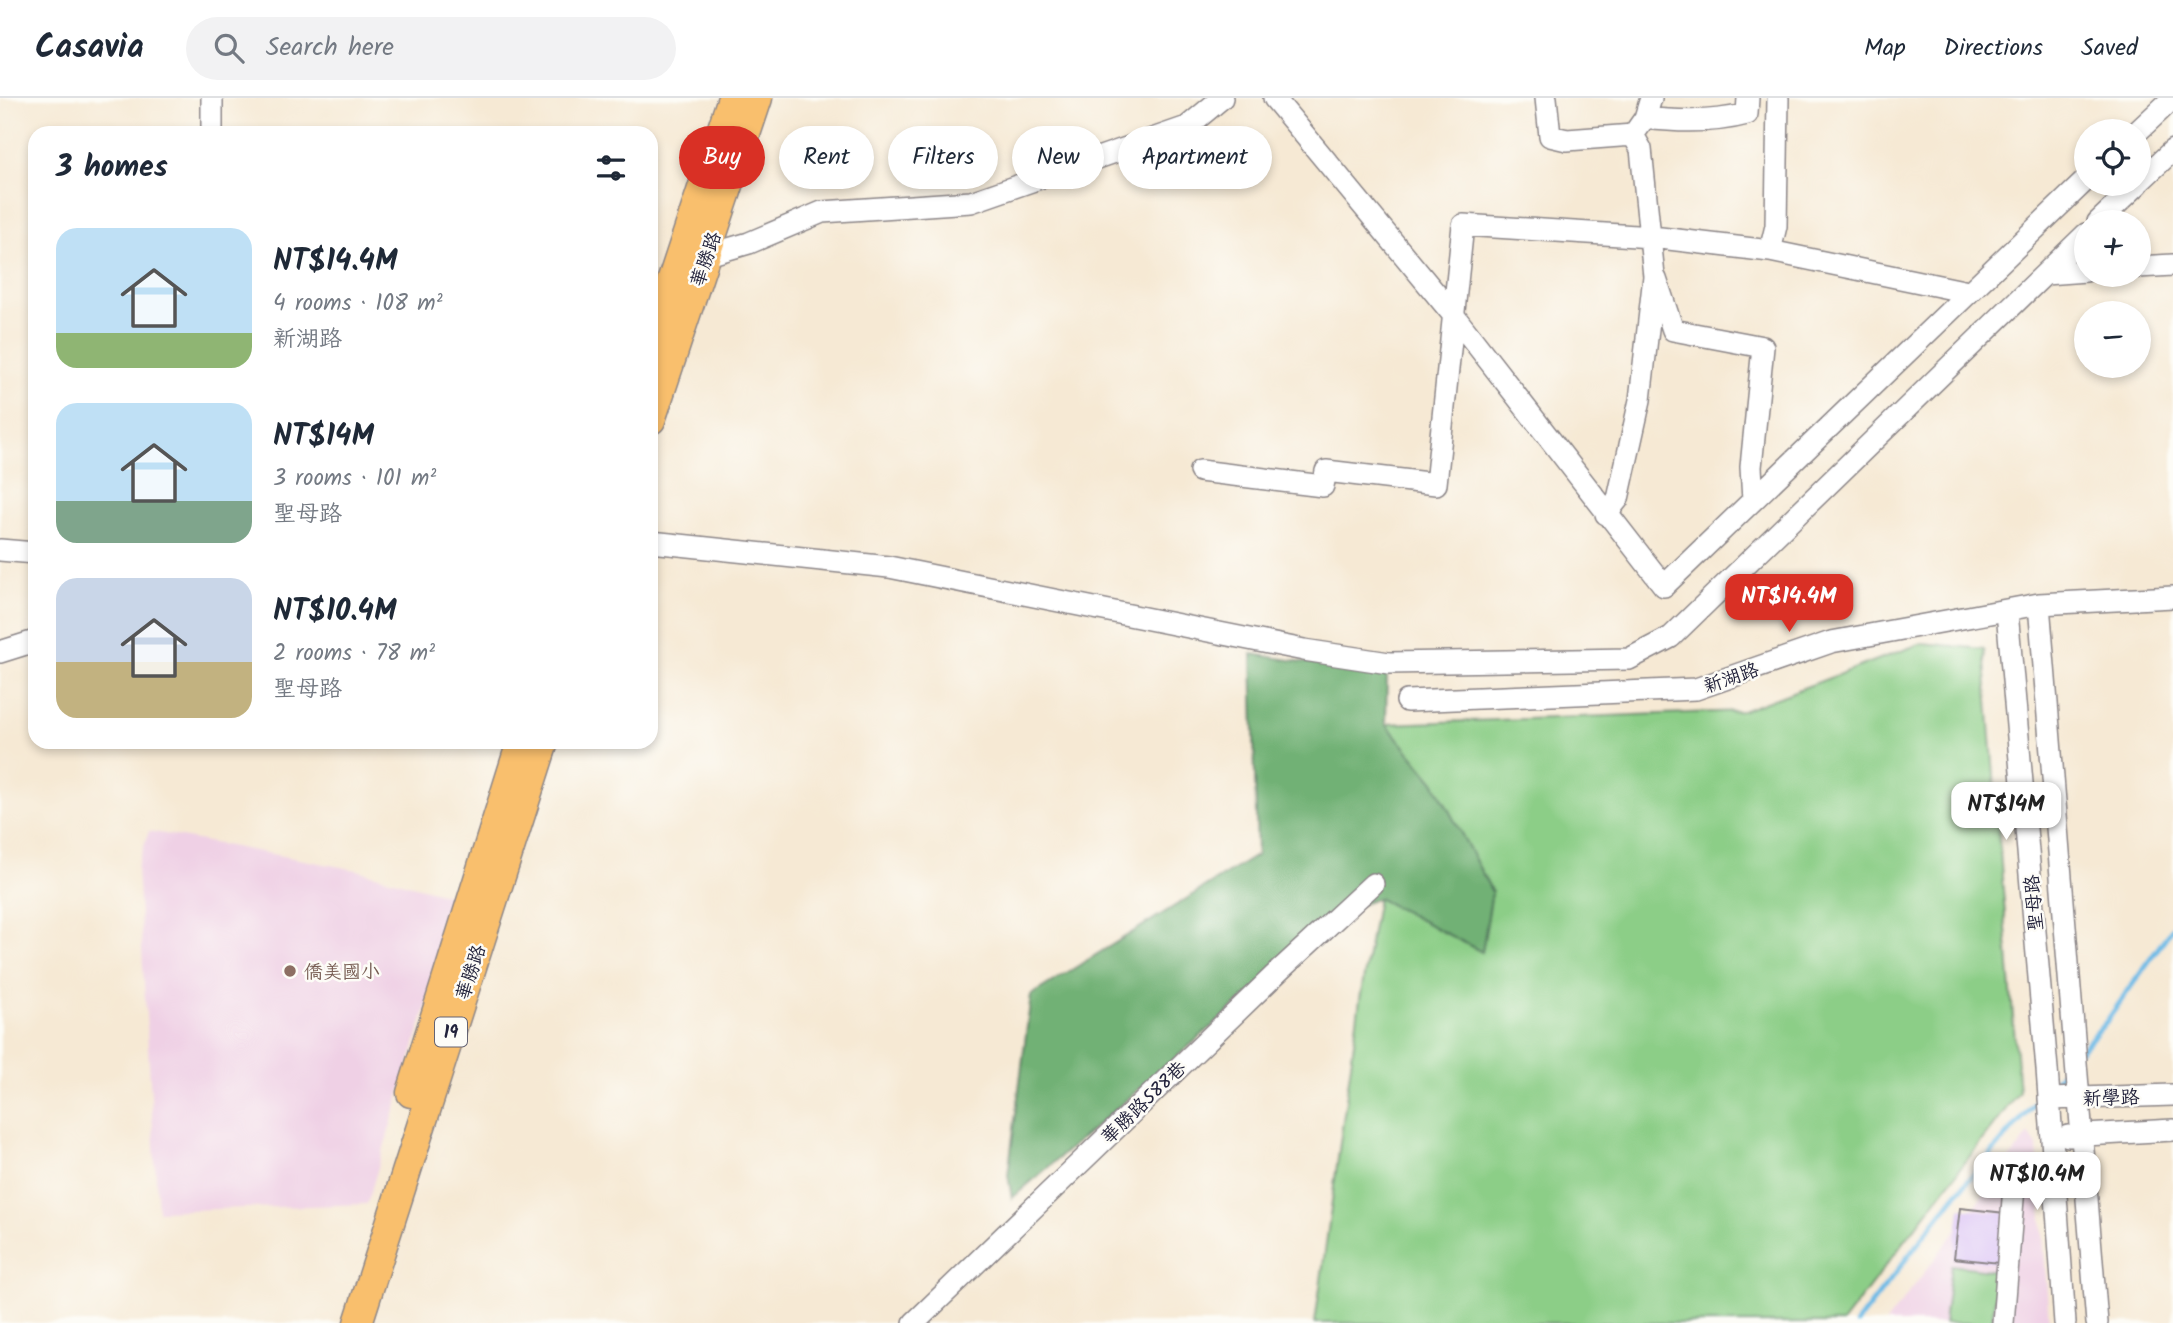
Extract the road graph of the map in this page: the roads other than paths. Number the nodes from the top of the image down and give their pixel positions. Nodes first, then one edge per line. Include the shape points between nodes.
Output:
1 (212, 98) edge
2 (732, 98) edge
3 (758, 98) edge
4 (1222, 98) edge
5 (1274, 98) edge
6 (1546, 98) edge
7 (1748, 98) edge
8 (1778, 98) edge
9 (2173, 98) edge
10 (1643, 117) edge
11 (2151, 119) edge
12 (212, 126) edge
13 (2173, 150) edge
14 (2151, 171) edge
15 (2074, 191) edge
16 (2125, 196) edge
17 (2111, 210) edge
18 (1652, 237) junction
19 (2074, 246) edge
20 (1770, 251) junction
21 (695, 253) junction
22 (2173, 265) edge
23 (2151, 266) edge
24 (2074, 272) edge
25 (2045, 274) junction
26 (1654, 276) junction
27 (1968, 292) junction
28 (1454, 317) junction
29 (661, 325) edge
30 (658, 354) edge
31 (1200, 471) dead end
32 (1753, 500) junction
33 (1606, 514) junction
34 (658, 543) edge
35 (0, 550) edge
36 (28, 552) edge
37 (2173, 597) edge
38 (2039, 604) junction
39 (2007, 611) junction
40 (28, 642) edge
41 (0, 652) edge
42 (1407, 701) dead end
43 (519, 749) edge
44 (542, 749) edge
45 (1373, 884) dead end
46 (429, 1071) junction
47 (2173, 1095) edge
48 (2080, 1098) junction
49 (2049, 1099) junction
50 (2173, 1130) edge
51 (2083, 1135) junction
52 (2052, 1138) junction
53 (2014, 1187) dead end
54 (338, 1323) edge
55 (358, 1323) edge
56 (914, 1323) edge
57 (2003, 1323) edge
58 (2065, 1323) edge
59 (2097, 1323) edge

1 - 12 street
2 - 21 main road, 華勝路
3 - 21 main road, 華勝路
4 - 21 street via 1187,127 971,202 822,212 749,243
5 - 28 street
6 - 10 street via 1550,136 1567,140
7 - 10 street via 1747,114 1725,120 1676,122
8 - 20 street via 1776,226
9 - 11 street
10 - 18 street via 1641,149
13 - 14 street
15 - 27 street
16 - 17 street
18 - 20 street
18 - 26 street
18 - 28 street via 1463,225
19 - 25 street
20 - 27 street
21 - 29 main road, 華勝路
22 - 23 street
24 - 25 street
25 - 34 street via 1671,638 1629,659 1389,663 889,567
26 - 32 street via 1673,330 1763,347 1751,467
26 - 33 street via 1640,400 1618,499
27 - 32 street
28 - 31 street via 1436,484 1326,471 1323,486
28 - 33 street
29 - 30 main road, 華勝路
32 - 33 street via 1664,586
35 - 36 street
37 - 38 street, 新湖路
38 - 39 street, 新湖路
38 - 48 street, 聖母路
39 - 42 street, 新湖路 via 1831,642 1696,689
39 - 49 street, 聖母路
40 - 41 street
43 - 46 main road, 華勝路 / 19
44 - 46 main road, 華勝路 / 19
45 - 56 street, 華勝路588巷
46 - 54 main road, 華勝路 / 19
46 - 55 main road, 華勝路 / 19
47 - 48 street, 新學路
48 - 49 street, 新學路
48 - 51 street, 聖母路
49 - 52 street
50 - 51 street, 新學路
51 - 52 street, 新學路
51 - 59 street, 聖母路
52 - 58 street
53 - 57 street

